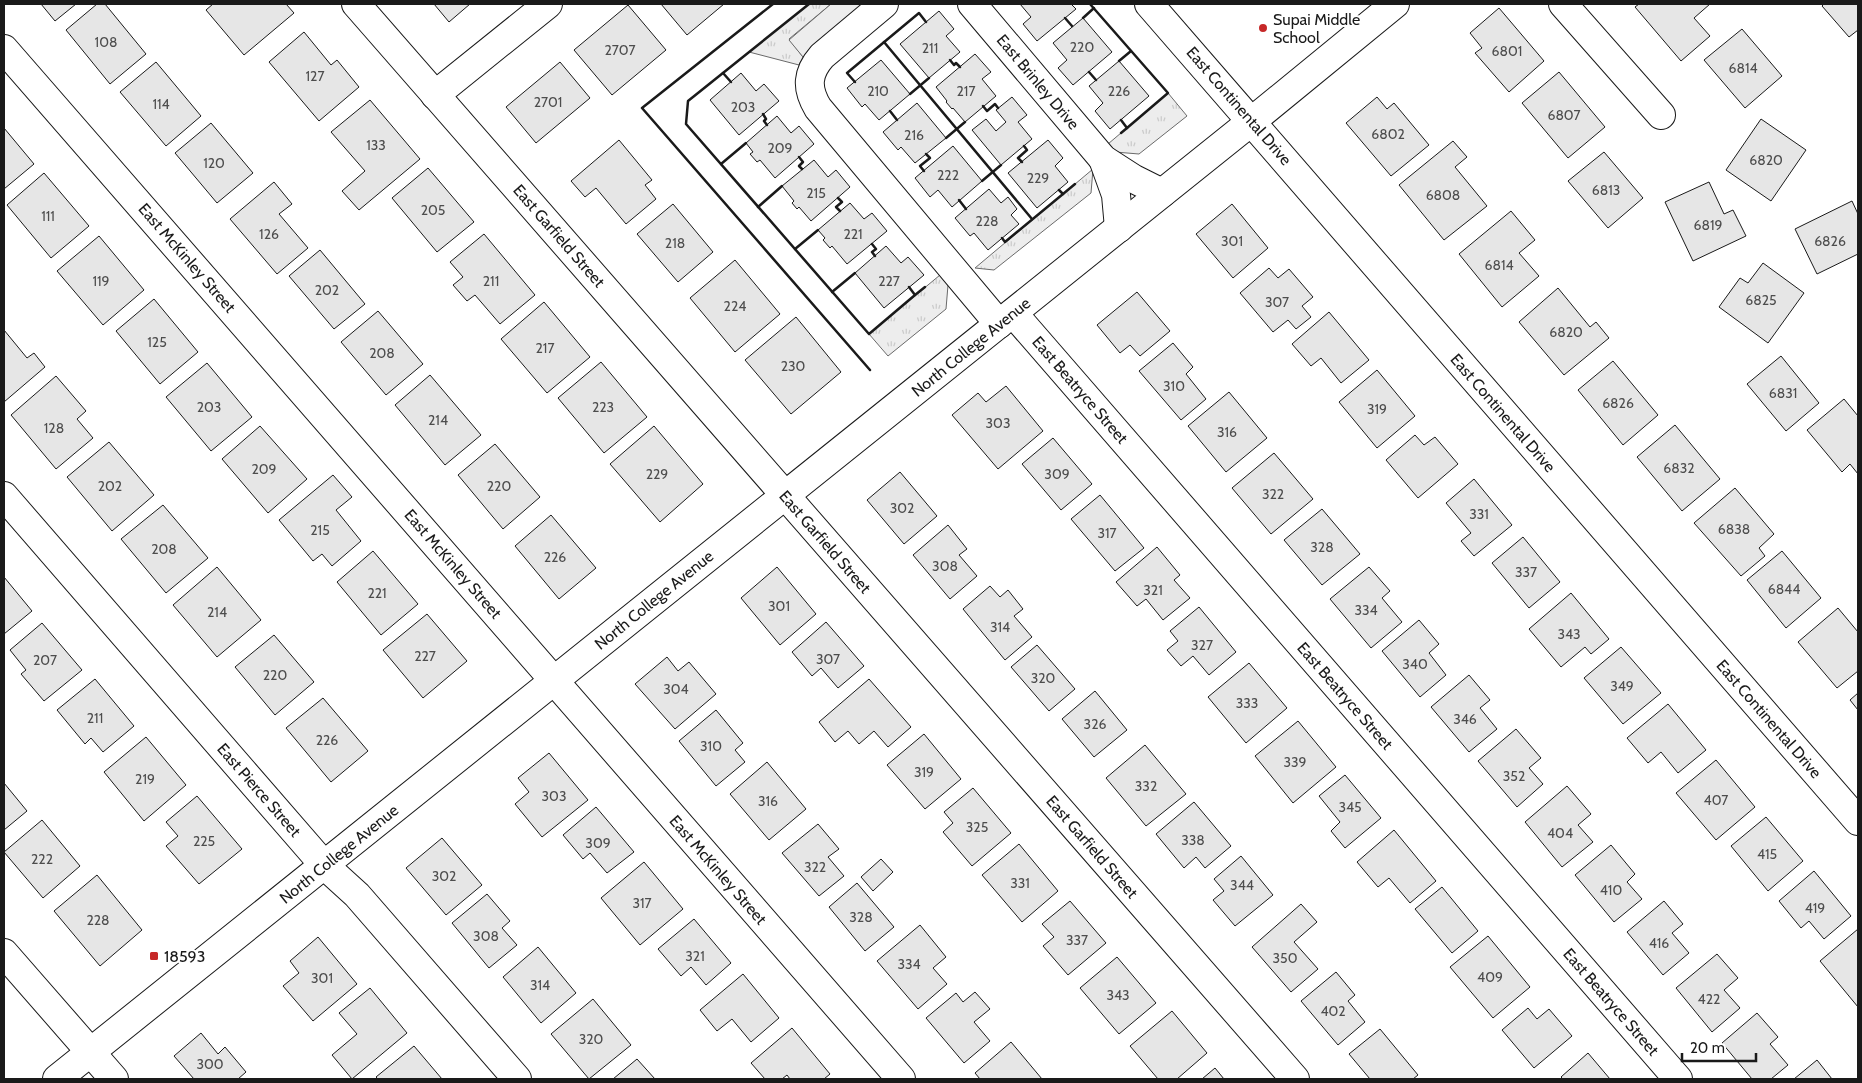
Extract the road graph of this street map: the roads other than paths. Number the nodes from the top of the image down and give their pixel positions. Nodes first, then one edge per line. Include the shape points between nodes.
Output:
1 (356, 4) edge
2 (548, 4) edge
3 (884, 4) edge
4 (972, 4) edge
5 (1149, 4) edge
6 (1395, 4) edge
7 (1563, 4) edge
8 (4, 49) edge
9 (435, 94) junction
10 (1661, 116) dead end
11 (1252, 122) junction
12 (1103, 160) junction
13 (1162, 193) junction
14 (1119, 228) junction
15 (1006, 318) junction
16 (4, 496) edge
17 (785, 496) junction
18 (555, 680) junction
19 (1858, 821) edge
20 (324, 865) junction
21 (4, 952) edge
22 (91, 1052) junction
23 (57, 1079) edge
24 (114, 1079) edge
25 (518, 1079) edge
26 (901, 1079) edge
27 (1295, 1079) edge
28 (1678, 1079) edge

1 - 9 street, East Garfield Street
2 - 9 street
3 - 15 street, East Beatryce Street via 814,65 810,92 818,108
4 - 12 street, East Brinley Drive
5 - 11 street, East Continental Drive
6 - 11 street, North College Avenue
7 - 10 street
8 - 18 street, East McKinley Street
9 - 17 street, East Garfield Street
11 - 13 street, North College Avenue
11 - 19 street, East Continental Drive
12 - 13 street, East Brinley Drive
12 - 14 street, East Brinley Drive via 1116,196
13 - 14 street, North College Avenue
14 - 15 street, North College Avenue
15 - 17 street, North College Avenue
15 - 28 street, East Beatryce Street
16 - 20 street, East Pierce Street
17 - 18 street, North College Avenue
17 - 27 street, East Garfield Street
18 - 20 street, North College Avenue
18 - 26 street, East McKinley Street
20 - 22 street, North College Avenue
20 - 25 street, East Pierce Street via 357,895
21 - 22 street
22 - 23 street, North College Avenue
22 - 24 street

